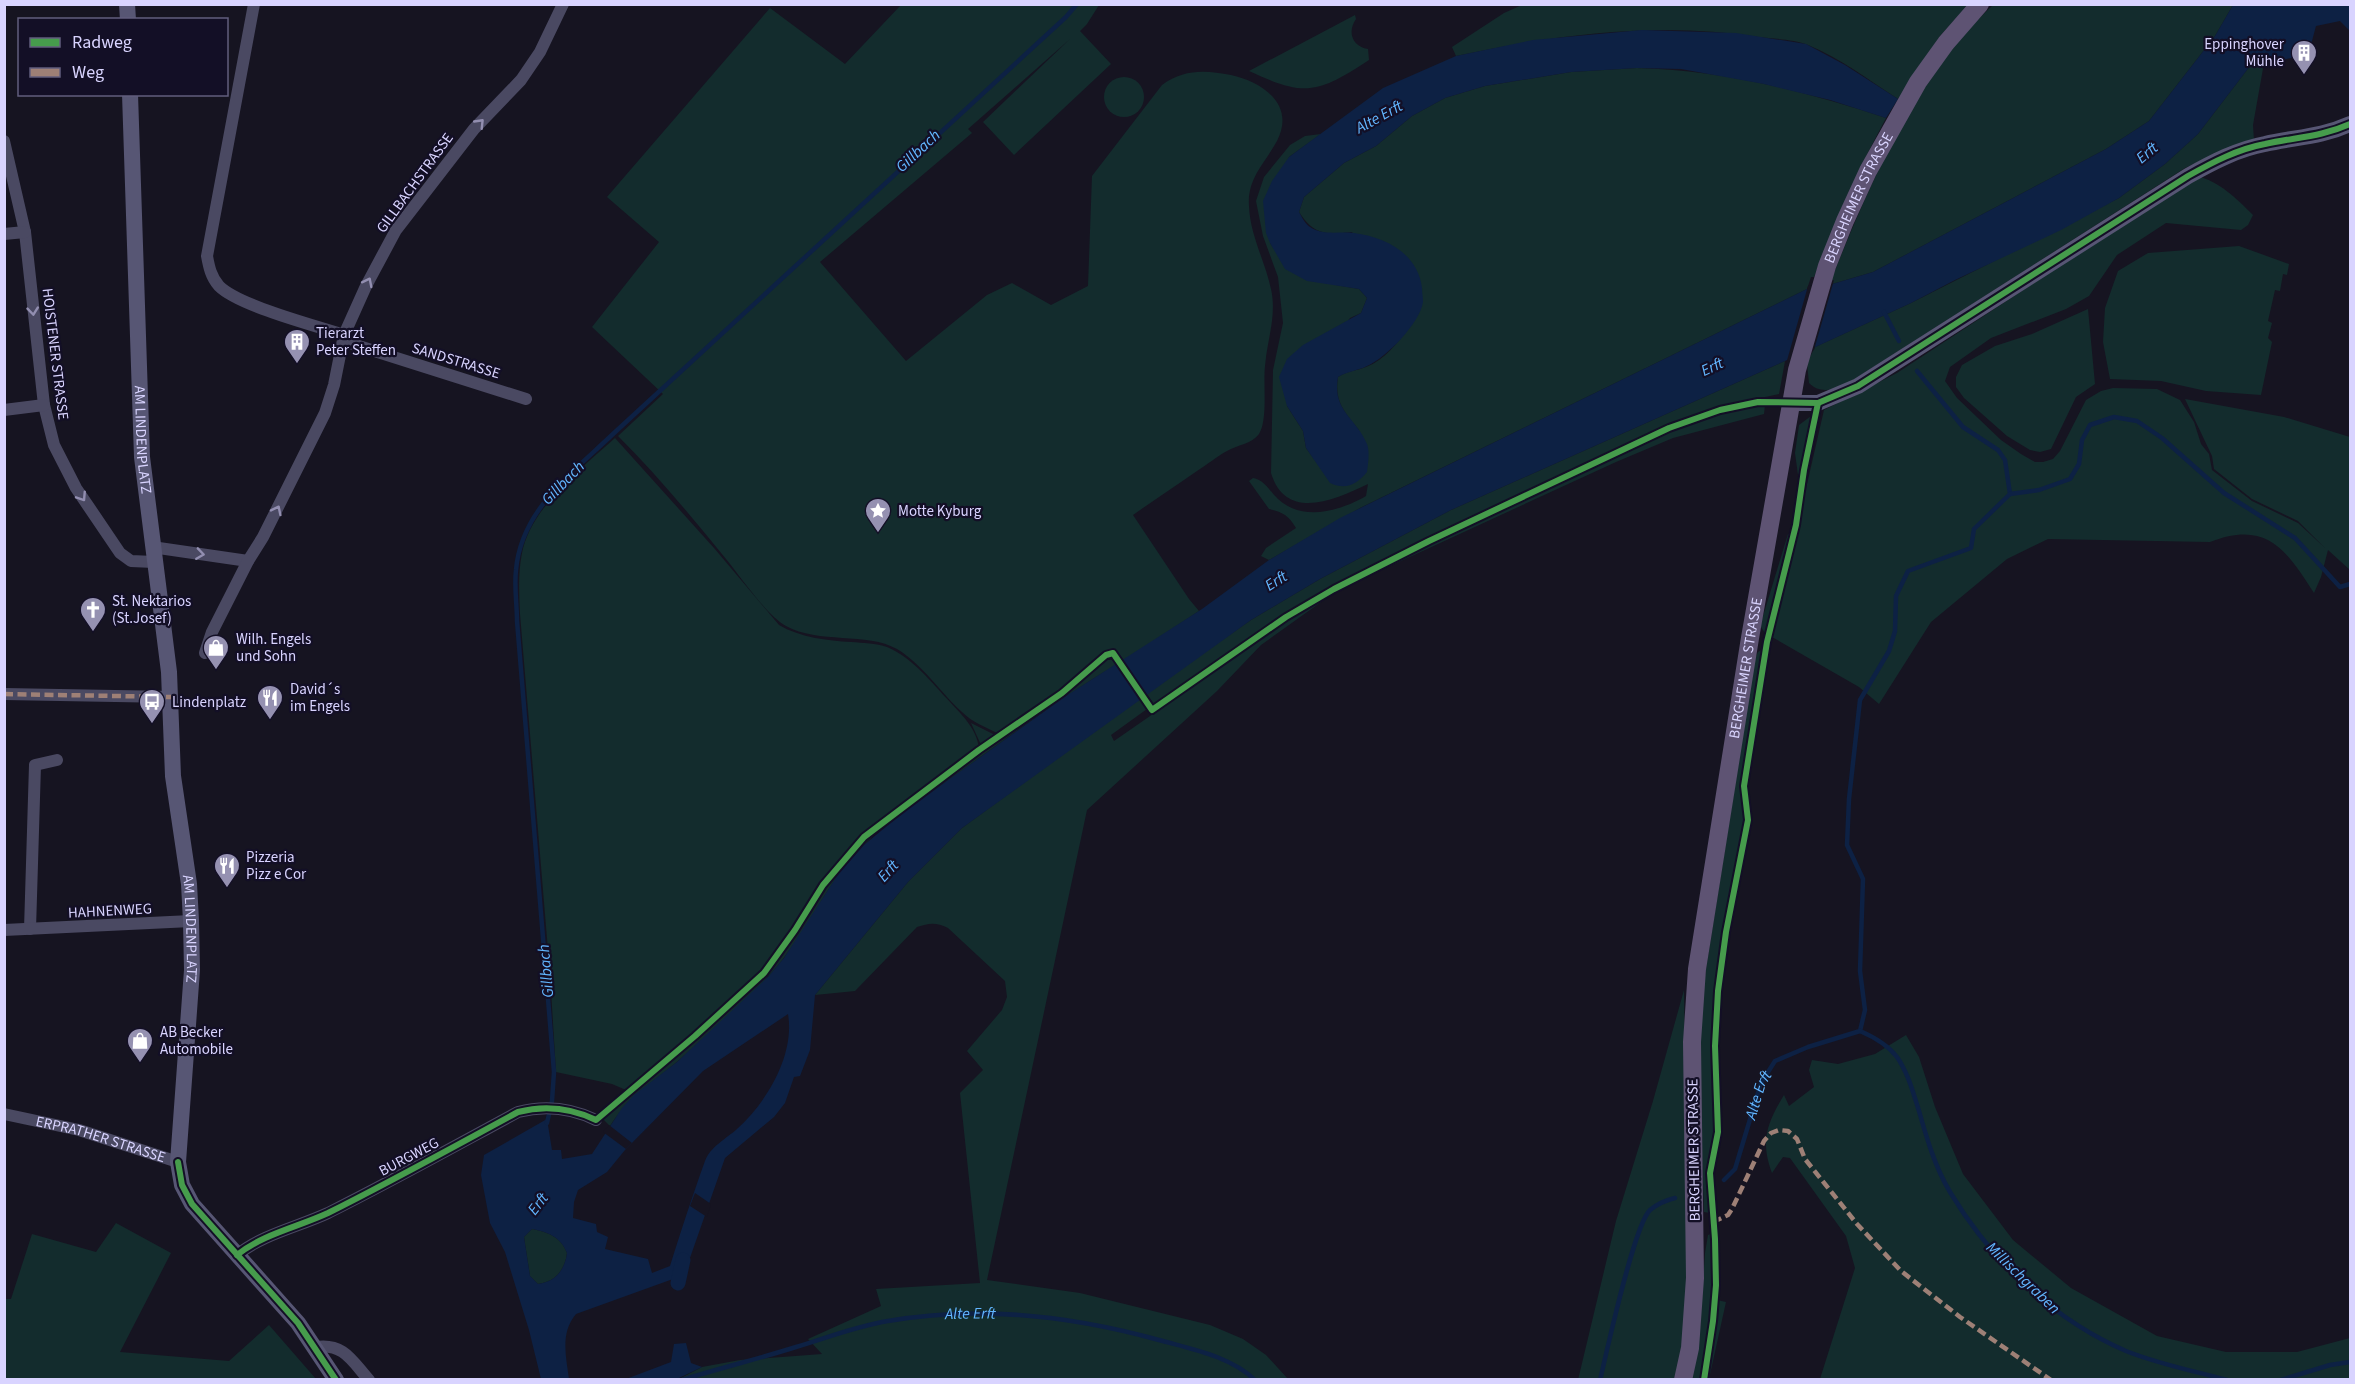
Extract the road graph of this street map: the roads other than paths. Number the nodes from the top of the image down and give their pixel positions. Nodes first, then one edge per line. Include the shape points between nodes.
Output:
1 (254, 4) edge
2 (562, 4) edge
3 (1980, 4) edge
4 (130, 96) edge
5 (2350, 124) edge
6 (4, 141) edge
7 (25, 232) junction
8 (4, 234) edge
9 (344, 338) junction
10 (526, 399) dead end
11 (1791, 403) junction
12 (44, 405) junction
13 (4, 410) edge
14 (153, 555) junction
15 (249, 561) junction
16 (205, 653) dead end
17 (4, 694) edge
18 (171, 697) junction
19 (57, 760) dead end
20 (191, 921) junction
21 (30, 929) junction
22 (4, 930) edge
23 (4, 1114) edge
24 (596, 1120) dead end
25 (178, 1162) junction
26 (237, 1255) junction
27 (316, 1347) junction
28 (336, 1380) edge
29 (369, 1380) edge
30 (1683, 1380) edge

1 - 9 street, SANDSTRASSE via 207,256 209,270 217,284 240,300
9 -> 2 street, GILLBACHSTRASSE via 358,302 396,230 474,129 521,80 540,52
3 - 11 main road, BERGHEIMER STRASSE via 1946,43 1898,116 1868,171 1827,266
4 - 14 main road, AM LINDENPLATZ via 140,419
5 - 11 main road via 2327,134 2266,143 2217,160 1858,386 1818,403
6 - 7 street, HOISTENER STRASSE
7 - 8 street
7 -> 12 street, HOISTENER STRASSE
9 - 10 street, SANDSTRASSE
15 -> 9 street, GILLBACHSTRASSE via 325,413
11 - 30 main road, BERGHEIMER STRASSE via 1697,969 1692,1042 1695,1278 1690,1348
12 - 13 street
12 -> 14 street, HOISTENER STRASSE via 54,446 64,467 109,539 125,558 133,561
14 -> 15 street
14 - 18 main road, AM LINDENPLATZ
15 - 16 street, GILLBACHSTRASSE
17 - 18 street
18 - 20 main road, AM LINDENPLATZ via 173,777
19 - 21 street via 35,765
20 - 21 street, HAHNENWEG
20 - 25 main road, AM LINDENPLATZ via 191,990
21 - 22 street, HAHNENWEG
23 - 25 street, ERPRATHER STRASSE via 79,1130
24 - 26 street, BURGWEG via 559,1108 535,1107 518,1112 319,1217 261,1239
25 - 26 main road, ERPRATHER STRASSE via 182,1185 192,1204
26 - 27 main road, ERPRATHER STRASSE
27 - 28 main road, ERPRATHER STRASSE
27 - 29 street via 329,1345 342,1350

